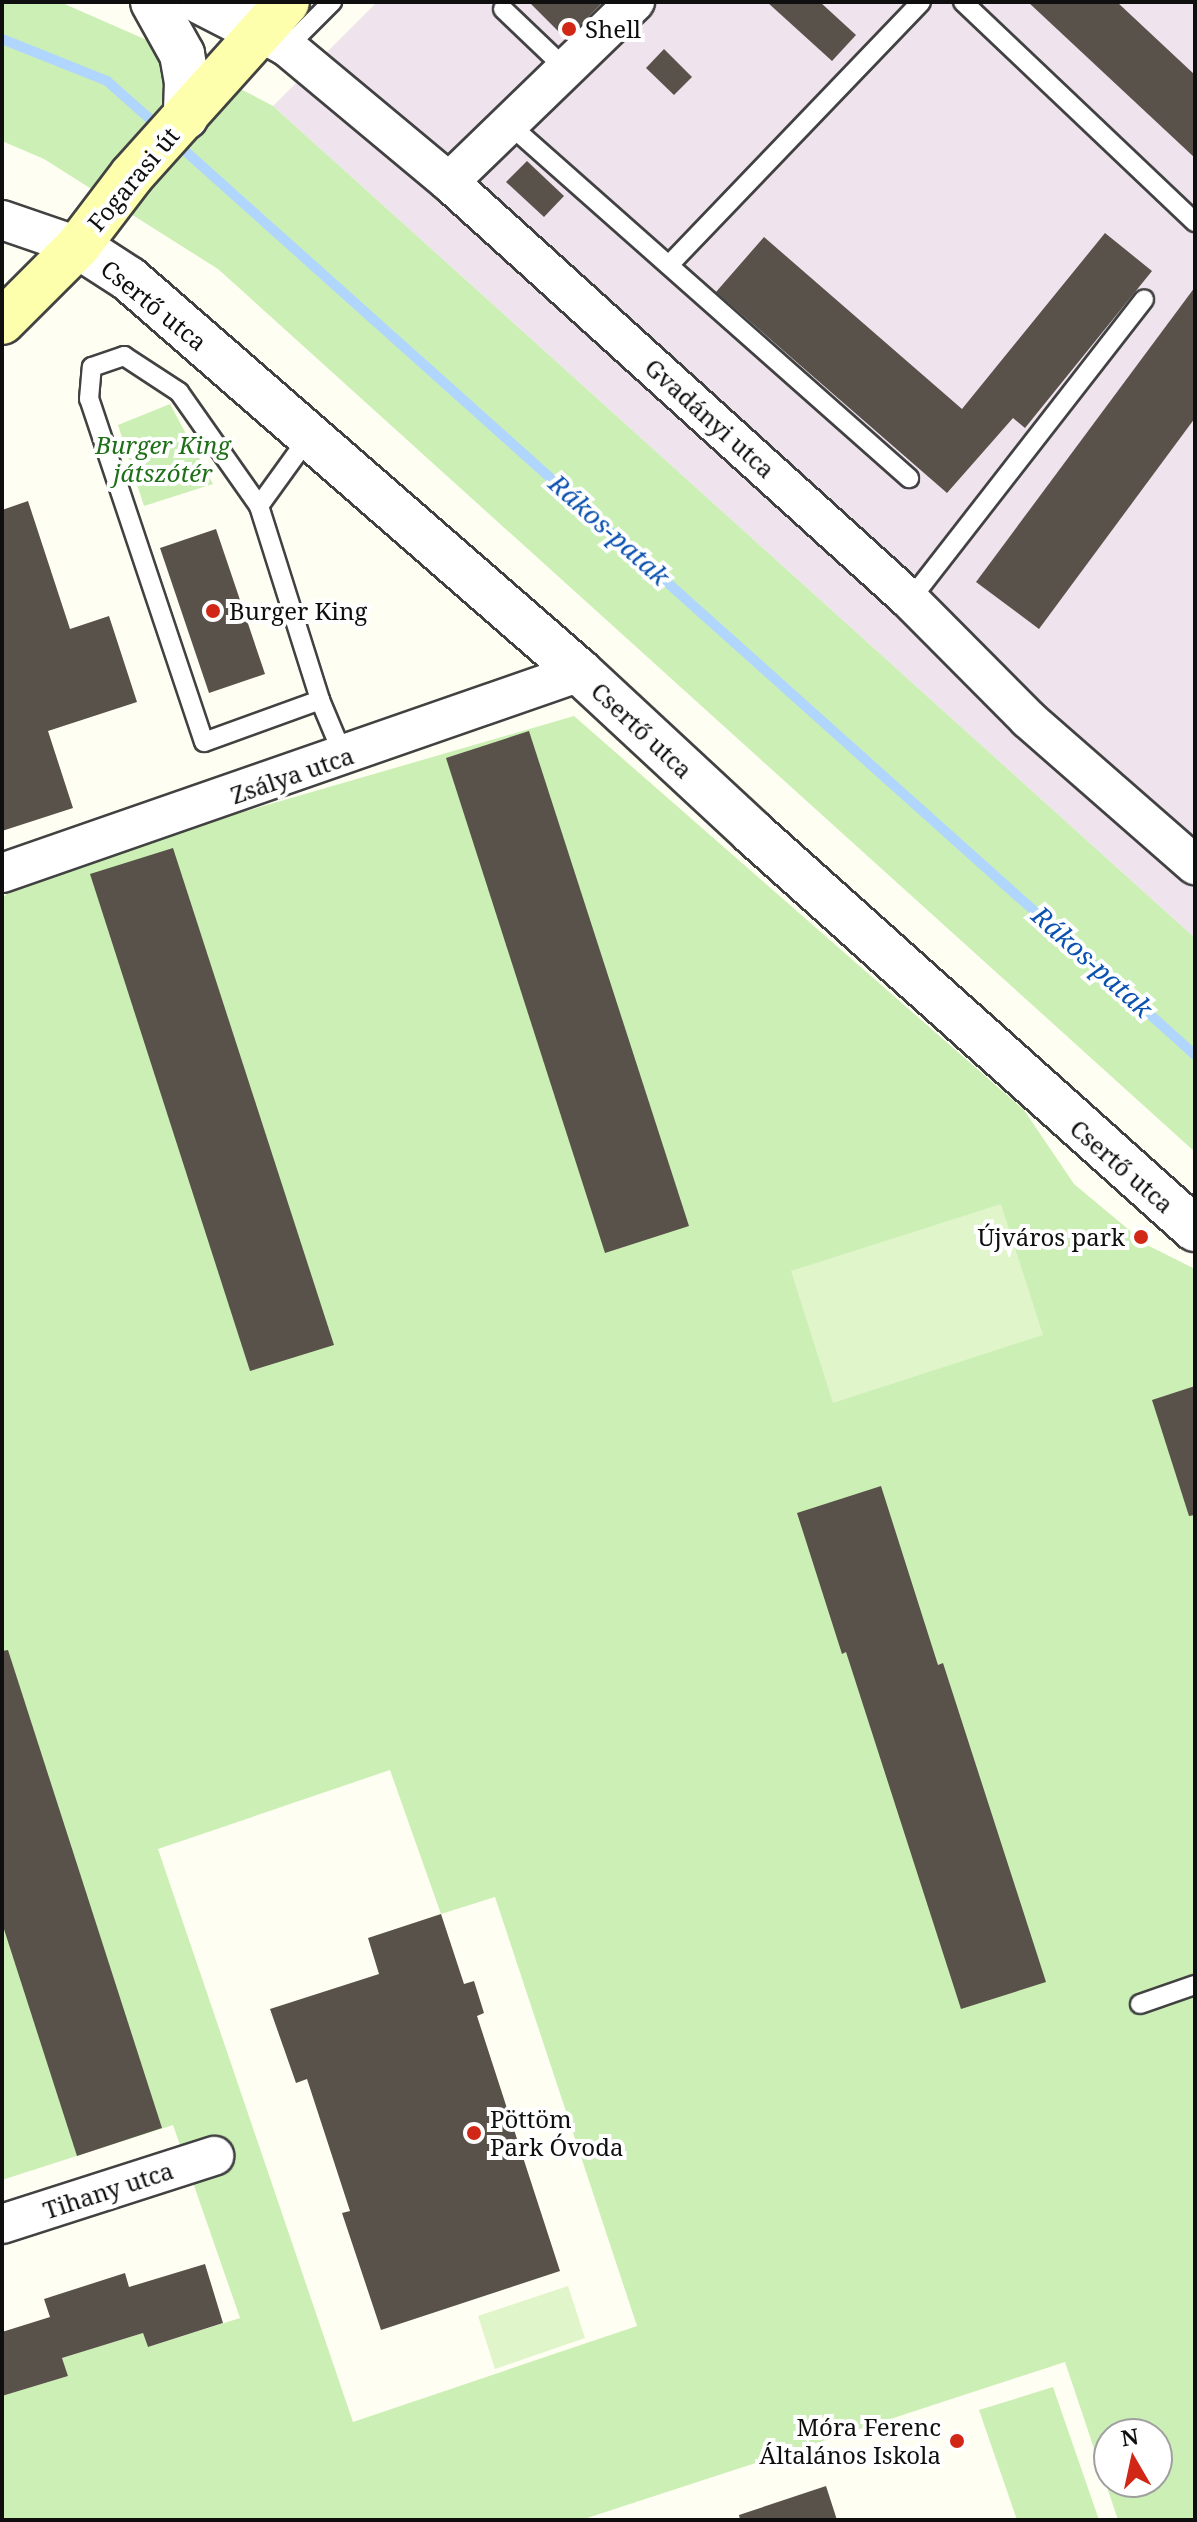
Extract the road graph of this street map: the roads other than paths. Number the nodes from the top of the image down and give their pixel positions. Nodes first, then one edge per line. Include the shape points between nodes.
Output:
1 (153, 2) edge
2 (201, 2) edge
3 (332, 2) edge
4 (635, 2) edge
5 (921, 2) edge
6 (963, 2) edge
7 (503, 9) dead end
8 (278, 20) edge
9 (567, 70) junction
10 (186, 117) junction
11 (510, 125) junction
12 (449, 182) junction
13 (2, 220) edge
14 (1195, 222) edge
15 (78, 246) junction
16 (669, 265) junction
17 (1144, 299) dead end
18 (2, 322) edge
19 (308, 438) junction
20 (909, 478) dead end
21 (259, 506) junction
22 (910, 600) junction
23 (580, 672) junction
24 (320, 700) junction
25 (344, 757) junction
26 (1195, 865) edge
27 (2, 873) edge
28 (1195, 1229) edge
29 (1195, 1985) edge
30 (1140, 2004) dead end
31 (214, 2156) dead end
32 (2, 2224) edge

1 - 10 street via 182,54
2 - 8 street, Gvadányi utca
3 - 8 lane
4 - 9 street
5 - 16 lane
6 - 14 lane
7 - 9 lane
8 - 10 main road, Fogarasi út
8 - 12 street, Gvadányi utca
9 - 11 street
10 - 15 main road, Fogarasi út via 132,175
11 - 12 street
11 - 16 lane
12 - 22 street, Gvadányi utca
13 - 15 street
15 - 18 main road, Fogarasi út
15 - 19 street, Csertő utca via 129,279
16 - 20 lane
17 - 22 lane
19 - 21 lane
19 - 23 street, Csertő utca
21 - 24 lane
21 - 24 lane via 179,392 124,356 92,367 89,399 204,742
22 - 26 street, Gvadányi utca via 1028,719
23 - 25 street, Zsálya utca
23 - 28 street, Csertő utca
24 - 25 lane
25 - 27 street, Zsálya utca
29 - 30 lane
31 - 32 street, Tihany utca

